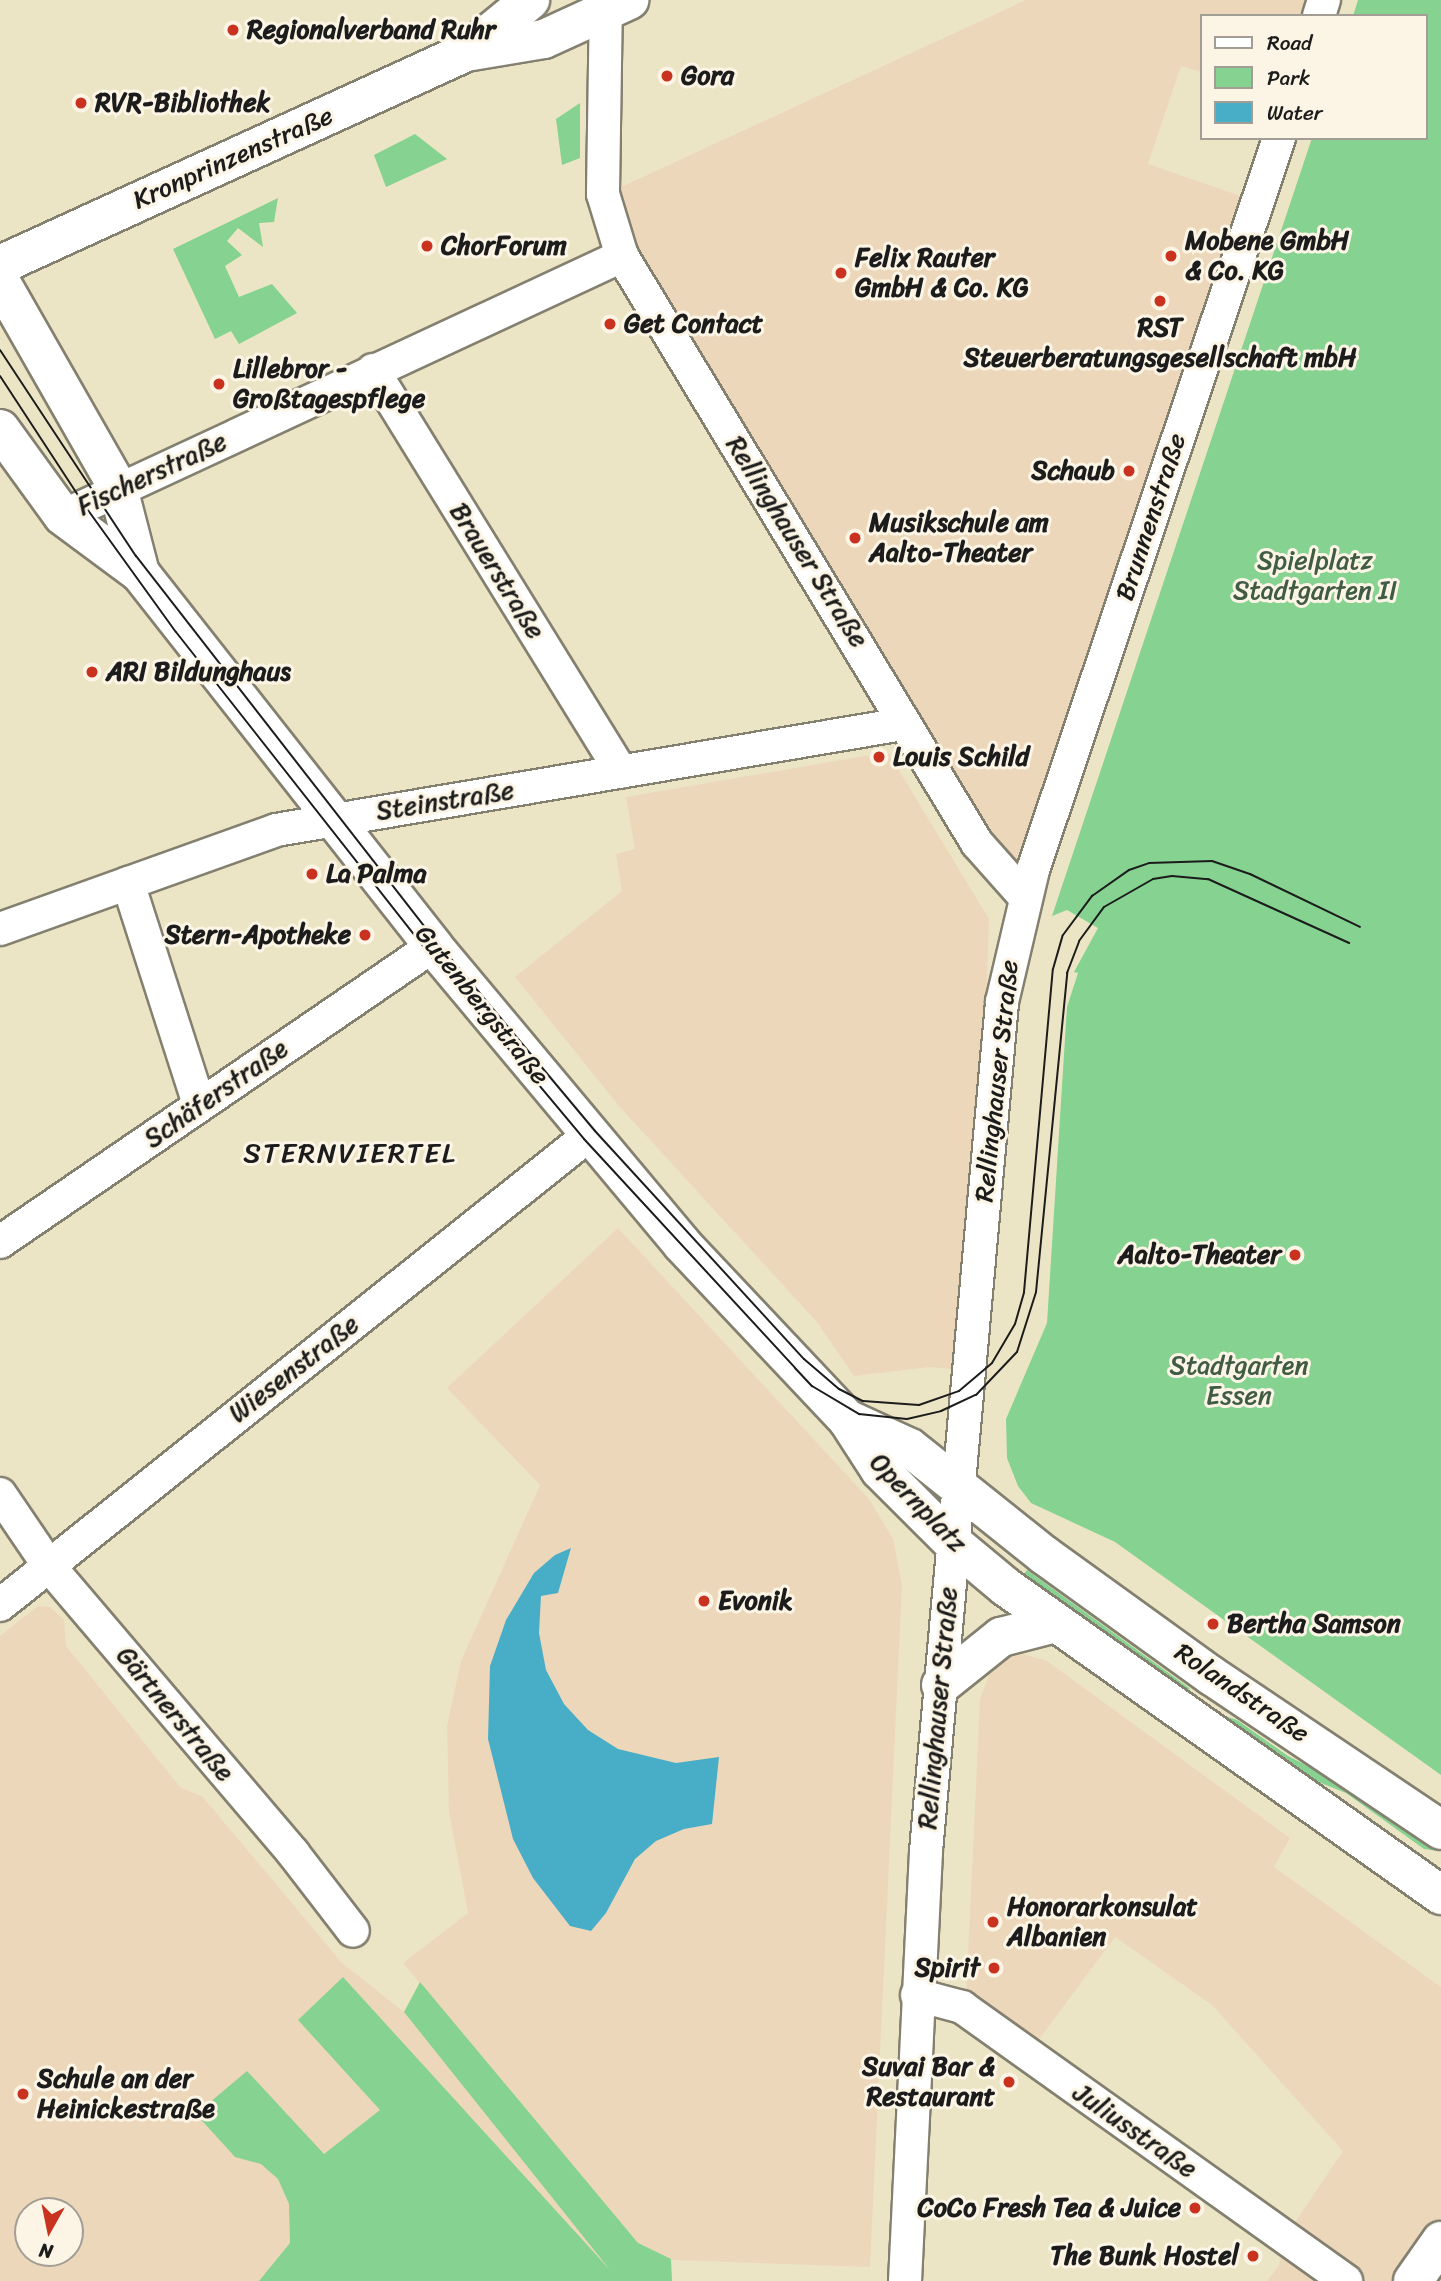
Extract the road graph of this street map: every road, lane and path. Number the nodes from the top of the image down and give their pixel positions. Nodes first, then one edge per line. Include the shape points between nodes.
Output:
1 (530, 0) edge
2 (614, 4) edge
3 (466, 52) junction
4 (1278, 140) edge
5 (622, 256) junction
6 (0, 265) edge
7 (0, 281) edge
8 (373, 370) junction
9 (0, 429) edge
10 (118, 488) junction
11 (63, 516) junction
12 (140, 573) junction
13 (903, 724) junction
14 (621, 772) junction
15 (331, 820) junction
16 (128, 883) junction
17 (1024, 896) junction
18 (0, 929) edge
19 (433, 946) junction
20 (199, 1104) junction
21 (589, 1135) junction
22 (0, 1242) edge
23 (847, 1419) junction
24 (958, 1486) junction
25 (0, 1494) edge
26 (952, 1542) junction
27 (1044, 1555) joint
28 (49, 1566) junction
29 (0, 1605) edge
30 (1056, 1623) junction
31 (941, 1685) junction
32 (1441, 1830) edge
33 (1438, 1889) edge
34 (353, 1931) dead end
35 (917, 1994) junction
36 (1441, 2241) edge
37 (905, 2281) edge
38 (1346, 2281) edge
39 (1413, 2281) edge

1 - 3 street, Kronprinzenstraße
2 - 3 street, Kronprinzenstraße via 544,39
2 - 5 street, Rellinghauser Straße via 603,194
3 - 6 street, Kronprinzenstraße
4 - 17 street, Brunnenstraße
5 - 8 street, Fischerstraße
5 - 13 street, Rellinghauser Straße via 883,682
7 - 10 street, Gutenbergstraße
8 - 10 street, Fischerstraße
8 - 14 street, Brauerstraße
9 - 11 street, Gutenbergstraße
10 - 11 street, Fischerstraße
10 - 12 street, Gutenbergstraße
11 - 12 street, Gutenbergstraße
12 - 15 street, Gutenbergstraße
13 - 14 street, Steinstraße
13 - 17 street, Rellinghauser Straße via 977,843
14 - 15 street, Steinstraße
15 - 16 street, Steinstraße via 276,831
15 - 19 street, Gutenbergstraße
16 - 18 street, Steinstraße
16 - 20 street
17 - 24 street, Rellinghauser Straße via 1002,1002
19 - 20 street, Schäferstraße
19 - 21 street, Gutenbergstraße
20 - 22 street, Schäferstraße
21 - 23 street, Gutenbergstraße via 690,1253
21 - 28 street, Wiesenstraße
23 - 24 street, Opernplatz via 910,1448
23 - 26 street, Opernplatz via 880,1470
24 - 26 street, Rellinghauser Straße
24 - 27 street, Opernplatz
25 - 28 street, Gärtnerstraße
26 - 30 street, Opernplatz
26 - 31 street, Rellinghauser Straße
27 - 32 street, Rolandstraße via 1212,1676
28 - 29 street, Wiesenstraße
28 - 34 street, Gärtnerstraße via 293,1853
30 - 31 street via 1001,1637
30 - 33 street, Rolandstraße
31 - 35 street, Rellinghauser Straße
35 - 37 street, Rellinghauser Straße
35 - 38 street, Juliusstraße via 962,2007
36 - 39 street

